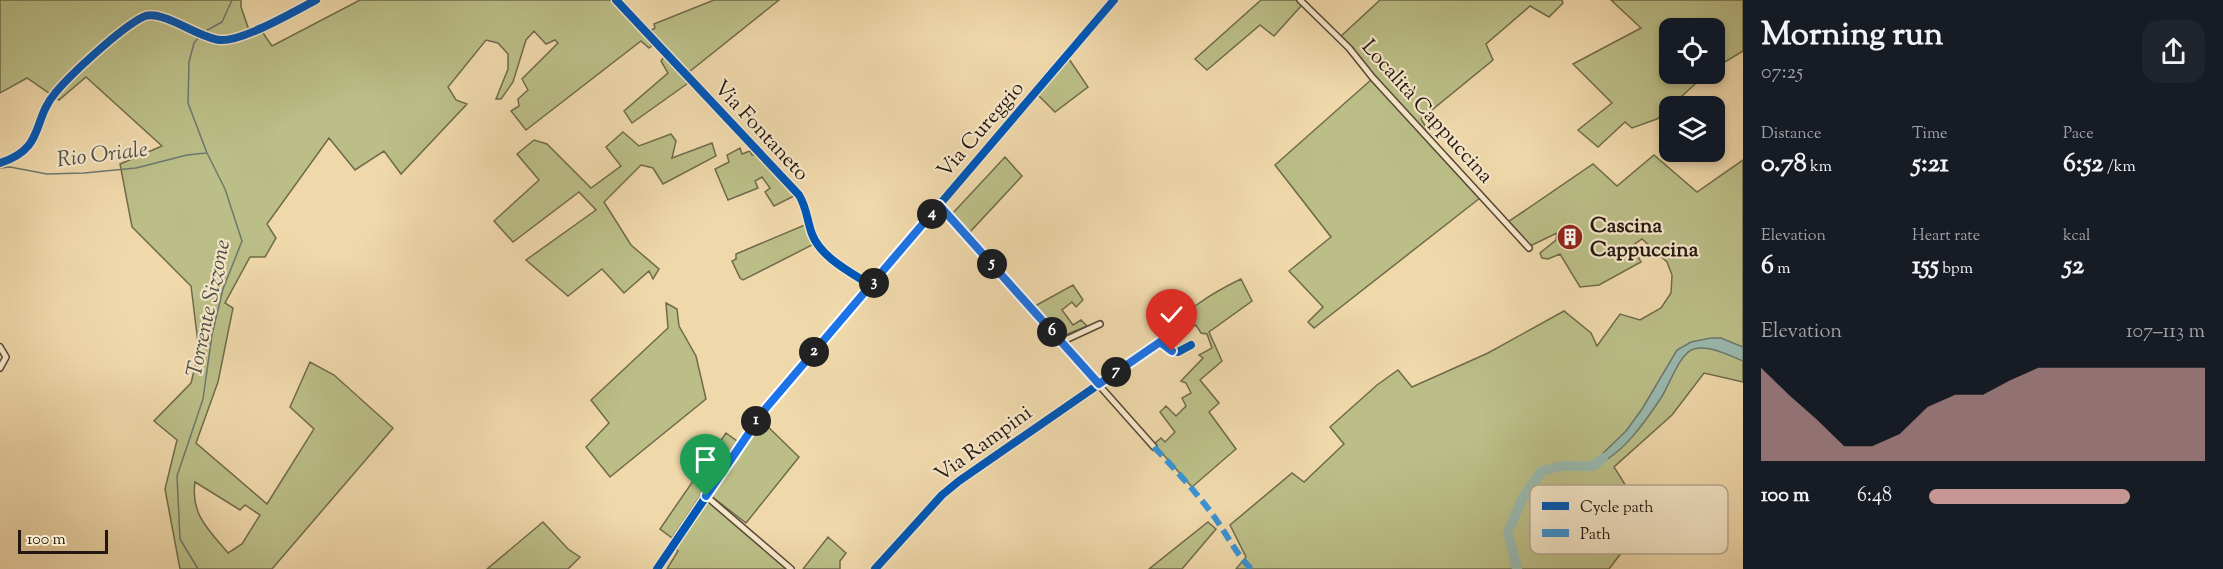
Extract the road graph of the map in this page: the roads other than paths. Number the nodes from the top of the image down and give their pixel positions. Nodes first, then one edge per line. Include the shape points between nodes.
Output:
1 (316, 0) edge
2 (616, 0) edge
3 (1114, 0) edge
4 (1300, 0) edge
5 (0, 163) edge
6 (939, 205) junction
7 (1529, 248) dead end
8 (872, 286) junction
9 (1101, 324) dead end
10 (1061, 342) junction
11 (1191, 345) dead end
12 (0, 347) edge
13 (0, 368) edge
14 (1099, 384) junction
15 (1154, 447) dead end
16 (706, 496) junction
17 (657, 569) edge
18 (791, 569) edge
19 (875, 569) edge

1 - 5 street via 258,29 222,40 155,16 144,16 108,43 56,92 30,146
2 - 8 street, Via Fontaneto via 799,195 818,246
3 - 6 main road, Via Cureggio
4 - 7 street, Località Cappuccina
6 - 8 main road, Via Cureggio
6 - 10 street
8 - 16 main road, Via Cureggio via 766,408
9 - 10 street
10 - 14 street
11 - 14 street, Via Rampini via 1178,352 1168,350 1160,342
12 - 13 street via 6,357
14 - 15 street
14 - 19 street, Via Rampini via 942,495
16 - 17 main road, Via Cureggio
16 - 18 street

